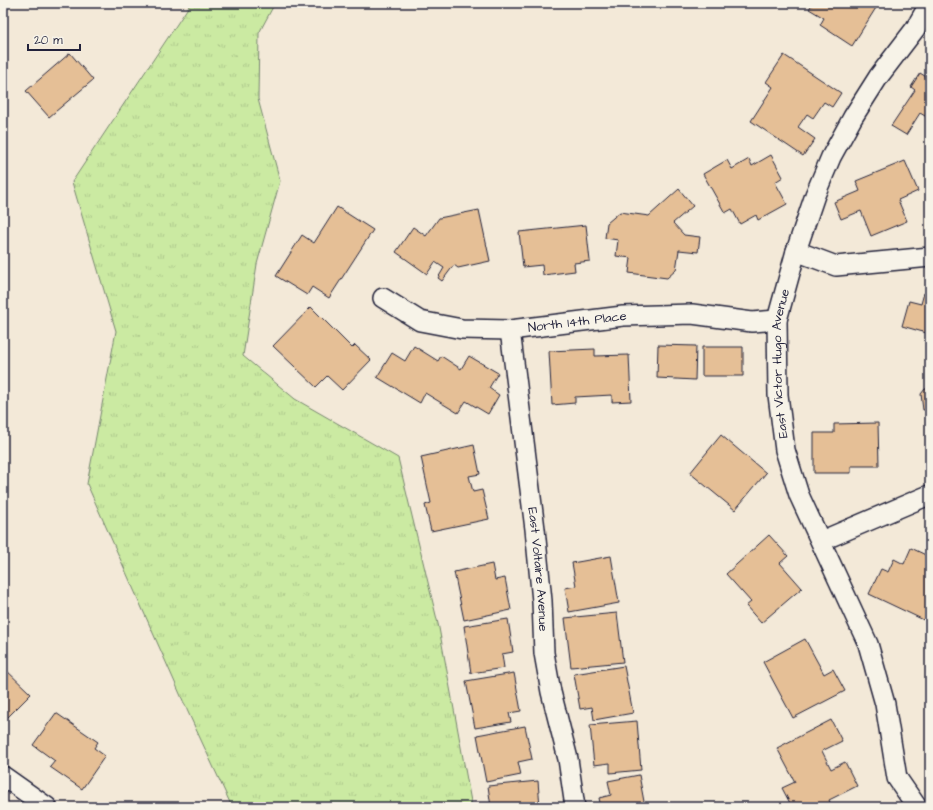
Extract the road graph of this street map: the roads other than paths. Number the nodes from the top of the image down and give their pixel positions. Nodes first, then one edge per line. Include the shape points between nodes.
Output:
1 (930, 3) edge
2 (796, 251) junction
3 (930, 257) edge
4 (383, 298) dead end
5 (777, 320) junction
6 (510, 330) junction
7 (929, 495) dead end
8 (821, 541) junction
9 (3, 776) edge
10 (47, 807) edge
11 (575, 807) edge
12 (917, 807) edge

1 - 2 street, East Victor Hugo Avenue via 915,29 852,117 831,157
2 - 3 street via 836,266
2 - 5 street, East Victor Hugo Avenue
4 - 6 street, North 14th Place via 420,321 462,330
5 - 6 street, North 14th Place via 752,322 692,314 623,316
5 - 8 street, East Victor Hugo Avenue via 778,395 785,450 799,495
6 - 11 street, East Voltaire Avenue via 535,529 544,653 568,759
7 - 8 street
8 - 12 street, East Victor Hugo Avenue via 868,644 885,704 897,778
9 - 10 street

